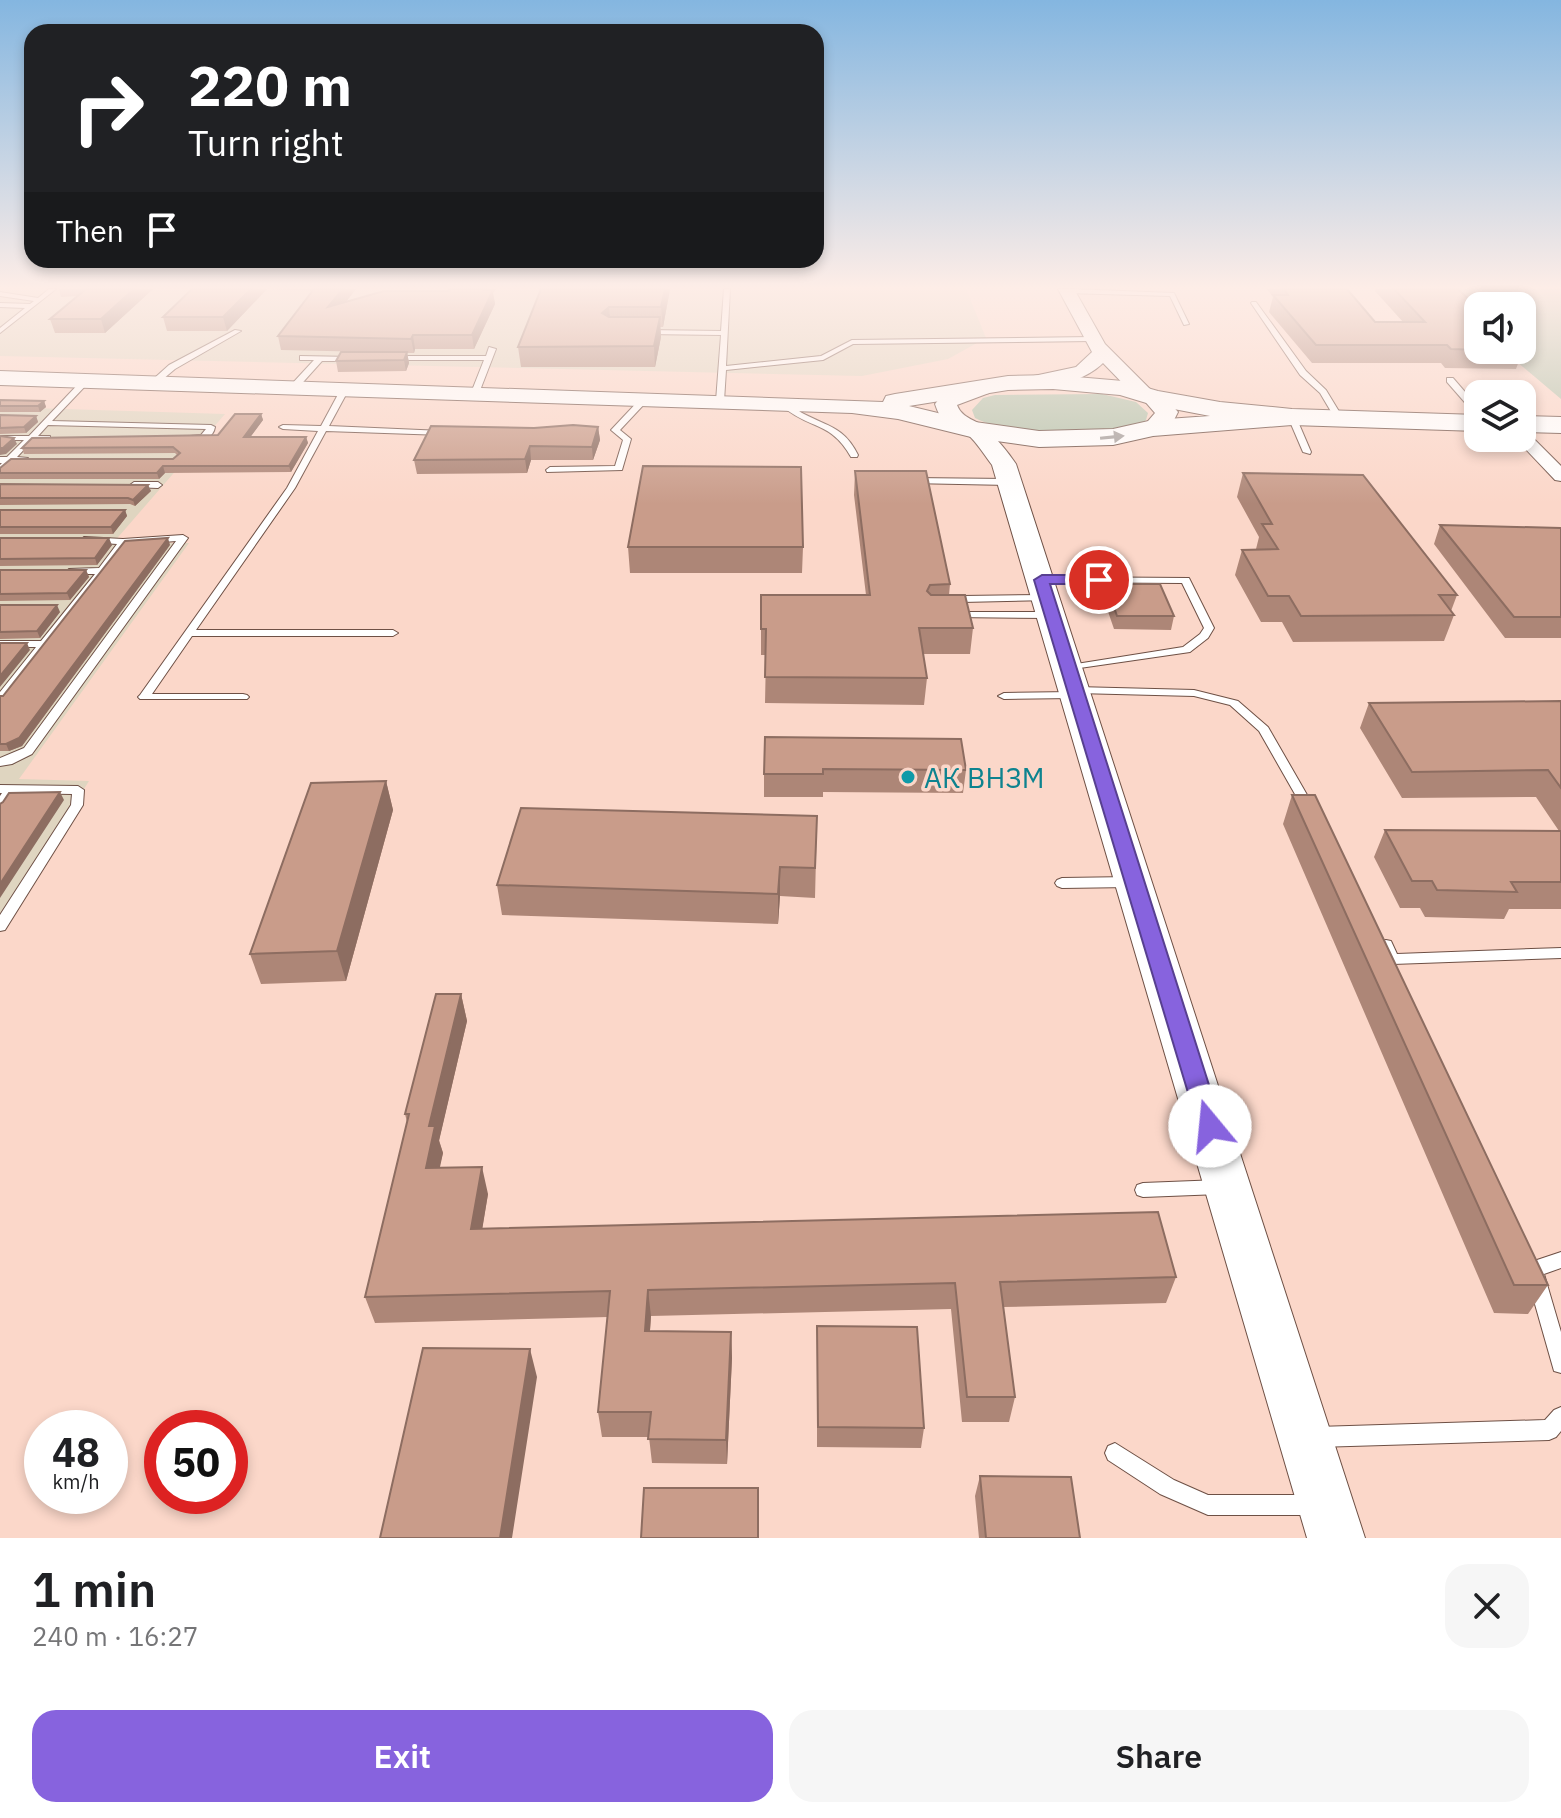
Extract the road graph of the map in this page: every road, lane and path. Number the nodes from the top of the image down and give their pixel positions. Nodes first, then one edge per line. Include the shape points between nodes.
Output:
1 (183, 361) edge
2 (317, 361) edge
3 (487, 361) edge
4 (724, 361) edge
5 (796, 361) edge
6 (1095, 361) edge
7 (1112, 361) edge
8 (1294, 361) edge
9 (724, 368) junction
10 (0, 378) edge
11 (87, 380) junction
12 (1450, 380) dead end
13 (1036, 381) junction
14 (153, 383) junction
15 (293, 388) junction
16 (981, 388) junction
17 (345, 389) junction
18 (475, 393) junction
19 (1148, 396) junction
20 (1464, 396) edge
21 (645, 399) junction
22 (720, 401) junction
23 (785, 404) junction
24 (852, 406) junction
25 (1292, 417) junction
26 (1339, 418) junction
27 (46, 419) junction
28 (1464, 422) edge
29 (1541, 426) edge
30 (283, 427) dead end
31 (324, 427) junction
32 (970, 428) junction
33 (1153, 428) junction
34 (600, 430) edge
35 (615, 430) junction
36 (459, 433) edge
37 (0, 438) edge
38 (32, 438) junction
39 (64, 438) edge
40 (174, 439) edge
41 (1069, 440) junction
42 (1307, 452) dead end
43 (854, 455) dead end
44 (0, 460) edge
45 (11, 460) junction
46 (41, 460) edge
47 (0, 470) edge
48 (550, 470) dead end
49 (1007, 473) junction
50 (1561, 476) edge
51 (905, 481) edge
52 (127, 485) edge
53 (158, 485) dead end
54 (76, 539) edge
55 (123, 542) junction
56 (58, 571) edge
57 (102, 571) junction
58 (1048, 598) junction
59 (962, 599) edge
60 (59, 606) edge
61 (73, 606) junction
62 (948, 615) edge
63 (190, 633) junction
64 (393, 633) dead end
65 (0, 644) edge
66 (44, 644) junction
67 (6, 683) edge
68 (1075, 684) junction
69 (1004, 696) dead end
70 (243, 697) dead end
71 (0, 699) edge
72 (0, 762) edge
73 (6, 789) edge
74 (0, 805) edge
75 (1317, 823) edge
76 (1135, 882) junction
77 (1062, 883) dead end
78 (0, 926) edge
79 (1378, 932) edge
80 (1561, 953) edge
81 (1229, 1187) junction
82 (1143, 1190) dead end
83 (1561, 1260) edge
84 (1561, 1364) edge
85 (1561, 1417) edge
86 (1305, 1438) junction
87 (1115, 1453) dead end
88 (1331, 1522) edge

1 - 14 lane
2 - 15 lane
3 - 18 lane
4 - 9 lane
5 - 9 lane
6 - 13 street via 1085,369
7 - 19 street
8 - 26 lane
9 - 22 lane
10 - 11 main road
11 - 14 main road
11 - 27 lane
12 - 20 lane
13 - 16 main road
13 - 19 main road via 1098,385
14 - 15 main road
15 - 17 main road
16 - 24 main road
16 - 32 main road via 946,404 950,415
17 - 18 main road
17 - 31 lane
18 - 21 main road
19 - 25 main road
19 - 33 main road via 1167,412
21 - 22 main road
21 - 35 lane
22 - 23 main road
23 - 24 main road
23 - 43 lane via 794,414 842,434
24 - 32 main road
25 - 26 main road
25 - 33 main road
25 - 42 lane
26 - 28 main road
27 - 38 lane
27 - 40 lane via 211,427 203,437
29 - 50 street
30 - 31 lane
31 - 36 lane
31 - 63 lane via 291,488
32 - 41 main road
32 - 49 main road
41 -> 33 main road
34 - 35 lane
35 - 48 lane via 627,439 619,468
37 - 38 lane
38 - 39 lane
38 - 45 lane
41 - 49 main road via 1017,449 1009,454
44 - 45 lane
45 - 46 lane
45 - 47 lane
49 - 51 lane
49 - 58 main road
52 - 53 lane
54 - 55 lane
55 - 57 lane
55 - 72 lane via 183,538 28,751
56 - 57 lane
57 - 61 lane
58 - 59 lane
58 - 62 lane
58 - 68 main road
58 - 68 lane via 1186,580 1209,628 1186,650
60 - 61 lane
61 - 66 lane
63 - 64 lane
63 - 70 lane via 144,697
65 - 66 lane
66 - 67 lane
67 - 71 lane
68 - 69 lane
68 - 75 lane via 1194,693 1234,703 1264,729
68 - 76 main road
73 - 74 lane
73 - 78 lane via 78,790 77,805
76 - 77 lane
76 - 81 main road
79 - 80 lane via 1393,959
81 - 82 lane
81 - 86 main road
83 - 84 lane via 1534,1269
85 - 86 lane via 1549,1430
86 - 88 main road
87 - 88 lane via 1167,1487 1208,1505

